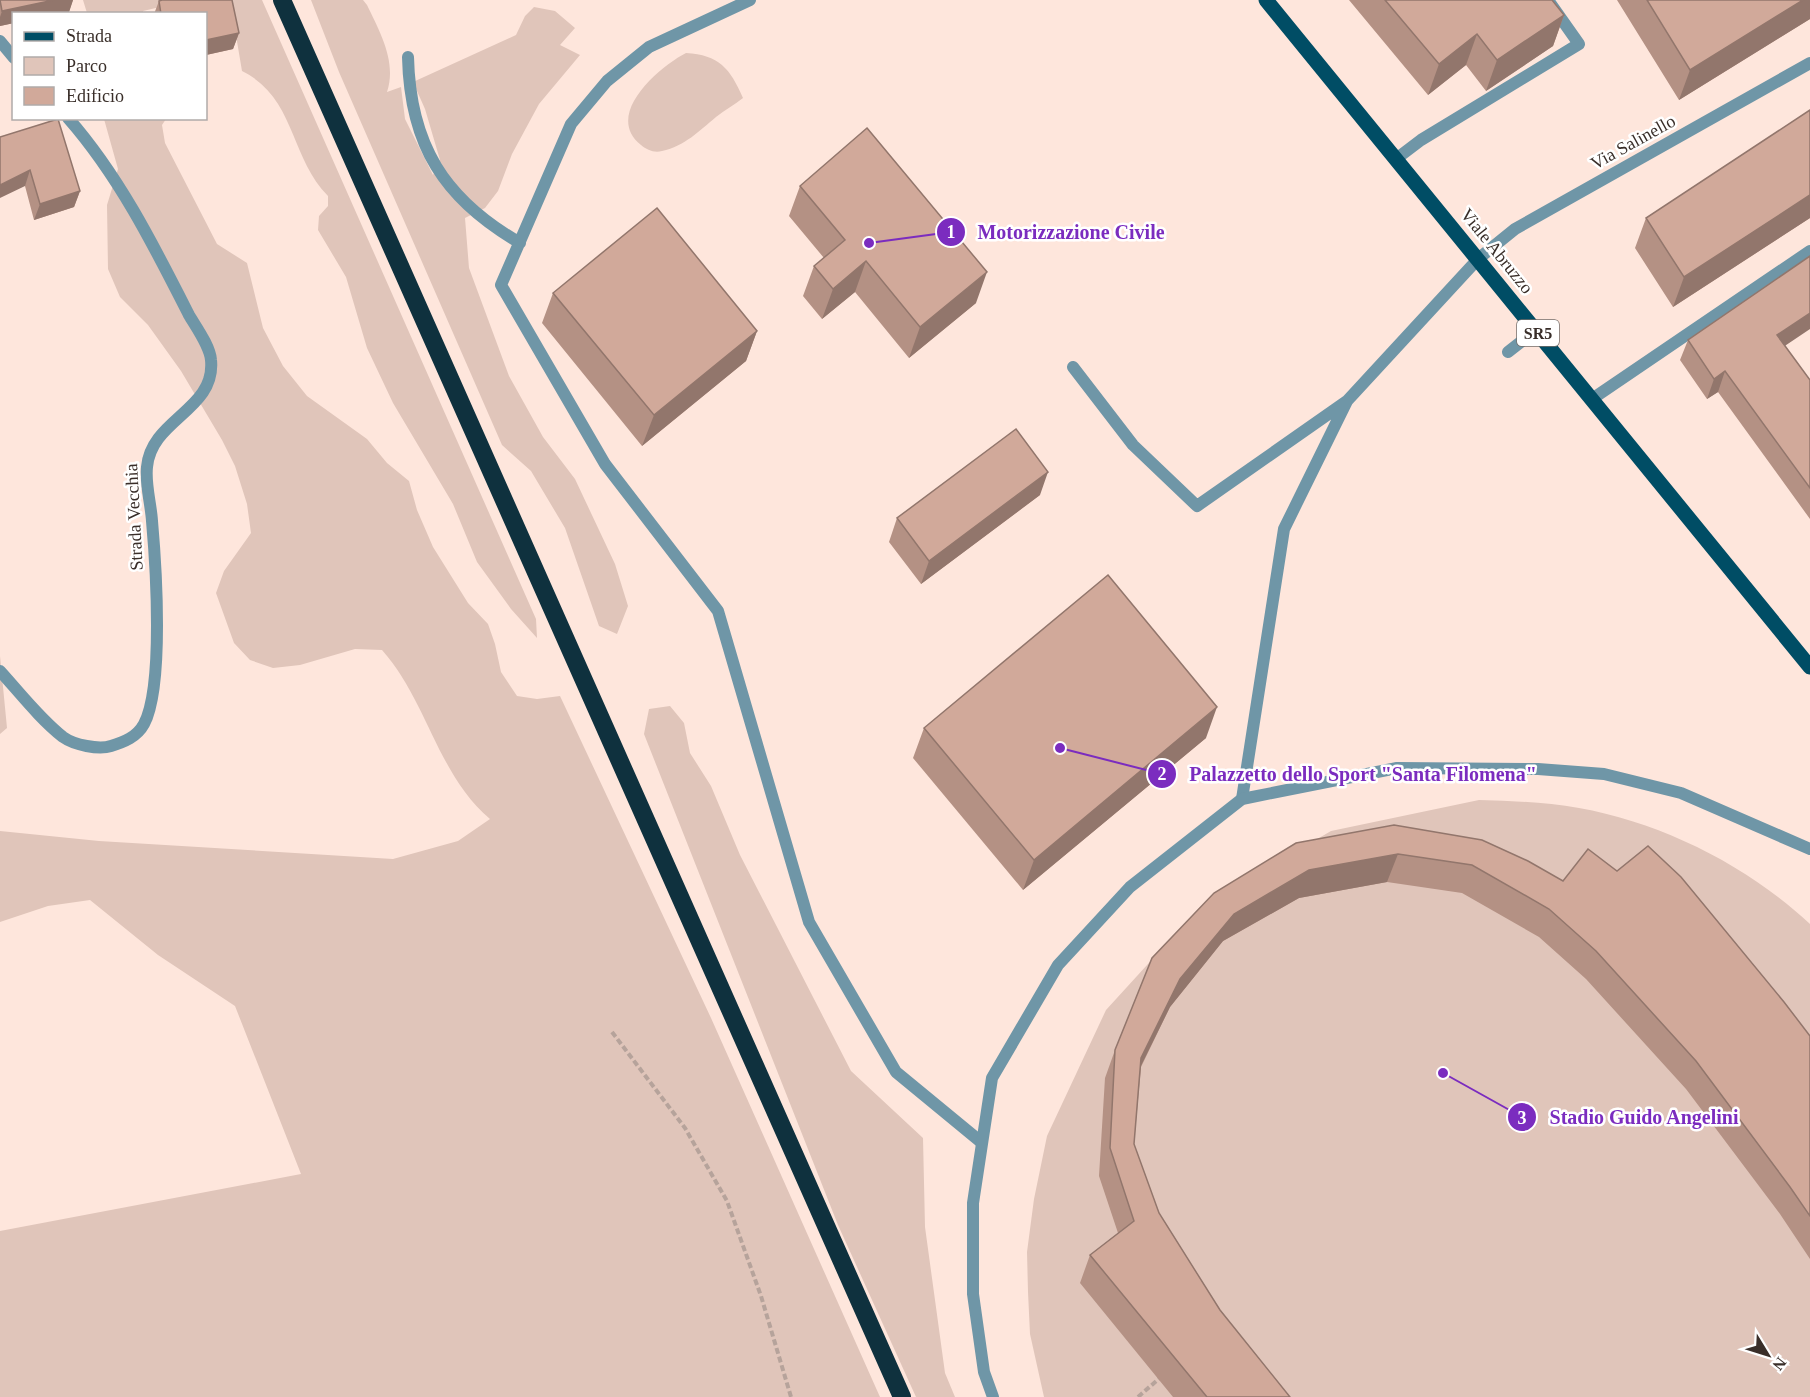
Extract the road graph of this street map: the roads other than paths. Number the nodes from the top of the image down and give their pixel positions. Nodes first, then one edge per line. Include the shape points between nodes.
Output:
1 (282, 0) edge
2 (750, 0) edge
3 (1266, 0) edge
4 (1548, 0) edge
5 (0, 41) edge
6 (12, 56) edge
7 (408, 57) dead end
8 (1810, 63) edge
9 (70, 120) edge
10 (1396, 159) junction
11 (520, 243) junction
12 (1810, 251) edge
13 (1478, 259) junction
14 (1536, 330) junction
15 (1508, 352) dead end
16 (1074, 367) dead end
17 (1593, 399) junction
18 (1347, 401) junction
19 (1810, 667) edge
20 (0, 671) edge
21 (1242, 799) junction
22 (1810, 849) edge
23 (981, 1142) junction
24 (902, 1397) edge
25 (993, 1397) edge

1 - 24 highway
2 - 11 street via 649,47 607,81 571,124
3 - 10 main road, Viale Abruzzo / SR5
4 - 10 street via 1579,44
5 - 6 street
7 - 11 street via 414,118 425,149 443,179 490,226
8 - 13 street, Via Salinello via 1515,229
9 - 20 street, Strada Vecchia via 122,190 159,256 211,357 210,379 202,396 150,448 146,469 152,521 156,644 150,708 143,726 128,741 106,748 65,738
10 - 13 main road, Viale Abruzzo / SR5
11 - 23 street via 501,285 605,464 718,610 809,922 896,1072
12 - 17 street
13 - 14 main road, Viale Abruzzo / SR5
13 - 18 street, Via Salinello
14 - 15 street
14 - 17 main road, Viale Abruzzo / SR5
16 - 18 street via 1132,445 1197,506
17 - 19 main road, Viale Abruzzo / SR5
18 - 21 street via 1284,529
21 - 22 street via 1397,768 1538,769 1604,774 1681,793
21 - 23 street via 1130,886 1058,965 992,1078
23 - 25 street via 973,1203 973,1294 984,1372

